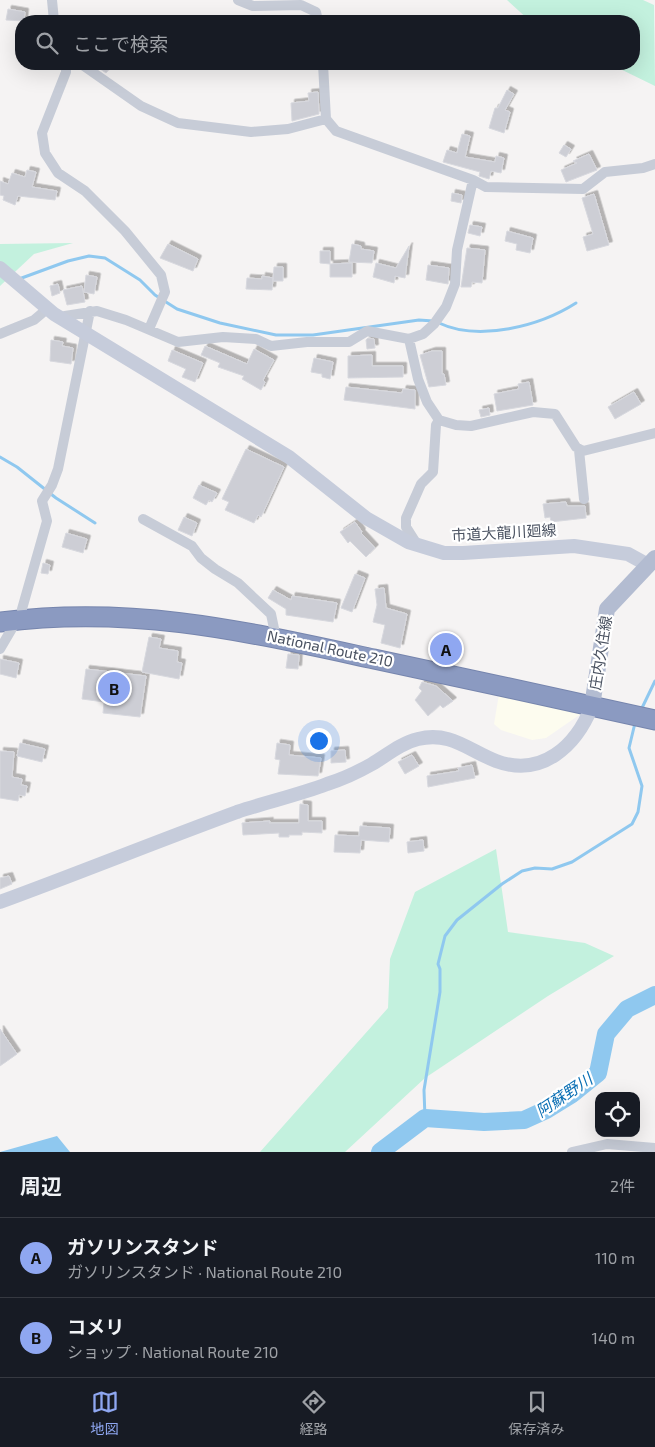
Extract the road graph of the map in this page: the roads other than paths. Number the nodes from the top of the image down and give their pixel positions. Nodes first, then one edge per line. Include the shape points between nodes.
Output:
1 (52, 0) edge
2 (238, 0) edge
3 (53, 15) edge
4 (317, 15) edge
5 (66, 70) edge
6 (90, 70) edge
7 (323, 70) edge
8 (326, 119) junction
9 (655, 164) edge
10 (473, 180) junction
11 (0, 268) edge
12 (42, 305) junction
13 (90, 311) junction
14 (62, 319) junction
15 (149, 329) junction
16 (0, 334) edge
17 (87, 335) junction
18 (409, 339) junction
19 (439, 420) junction
20 (655, 433) edge
21 (578, 450) junction
22 (584, 499) dead end
23 (143, 519) dead end
24 (418, 546) junction
25 (652, 562) edge
26 (13, 621) edge
27 (276, 638) junction
28 (0, 649) edge
29 (592, 706) junction
30 (655, 720) edge
31 (0, 902) edge
32 (655, 1148) edge
33 (572, 1152) edge

1 - 3 street
2 - 4 street via 253,6 301,5
5 - 15 street via 42,133 46,153 58,173 91,197 126,231 161,275 165,292
6 - 8 street via 141,106 178,123 251,132 288,129
7 - 8 street
8 - 10 street via 336,131
9 - 10 street via 605,172 583,189 486,187
10 - 18 street via 457,250 455,284 446,307 424,334
11 - 12 street, 市道大龍川廻線
12 - 14 street, 市道大龍川廻線
12 - 16 street via 34,320
13 - 14 street
13 - 15 street
13 - 17 street
14 - 17 street, 市道大龍川廻線
15 - 18 street via 178,342 223,337 256,339 271,346 349,342 367,331
17 - 24 street, 市道大龍川廻線 via 289,457 366,518
17 - 26 street via 58,469 42,500 47,522 22,609
18 - 19 street via 418,379
19 - 21 street via 471,426 540,411 555,414
19 - 24 street via 433,472 421,484 406,518 406,527
20 - 21 street
21 - 22 street
23 - 27 street via 192,546 201,558 244,588 271,614
24 - 25 street, 市道大龍川廻線 via 444,553 463,553 574,546 628,554
25 - 29 main road, 庄内久住線 via 608,609
26 - 27 highway, National Route 210 via 79,616 138,618 195,623
26 - 28 street
27 - 29 highway, National Route 210
29 - 30 highway, National Route 210
29 - 31 street via 582,729 569,745 557,754 534,763 504,763 449,738 428,737 406,743 344,778 235,813
32 - 33 street via 607,1144

